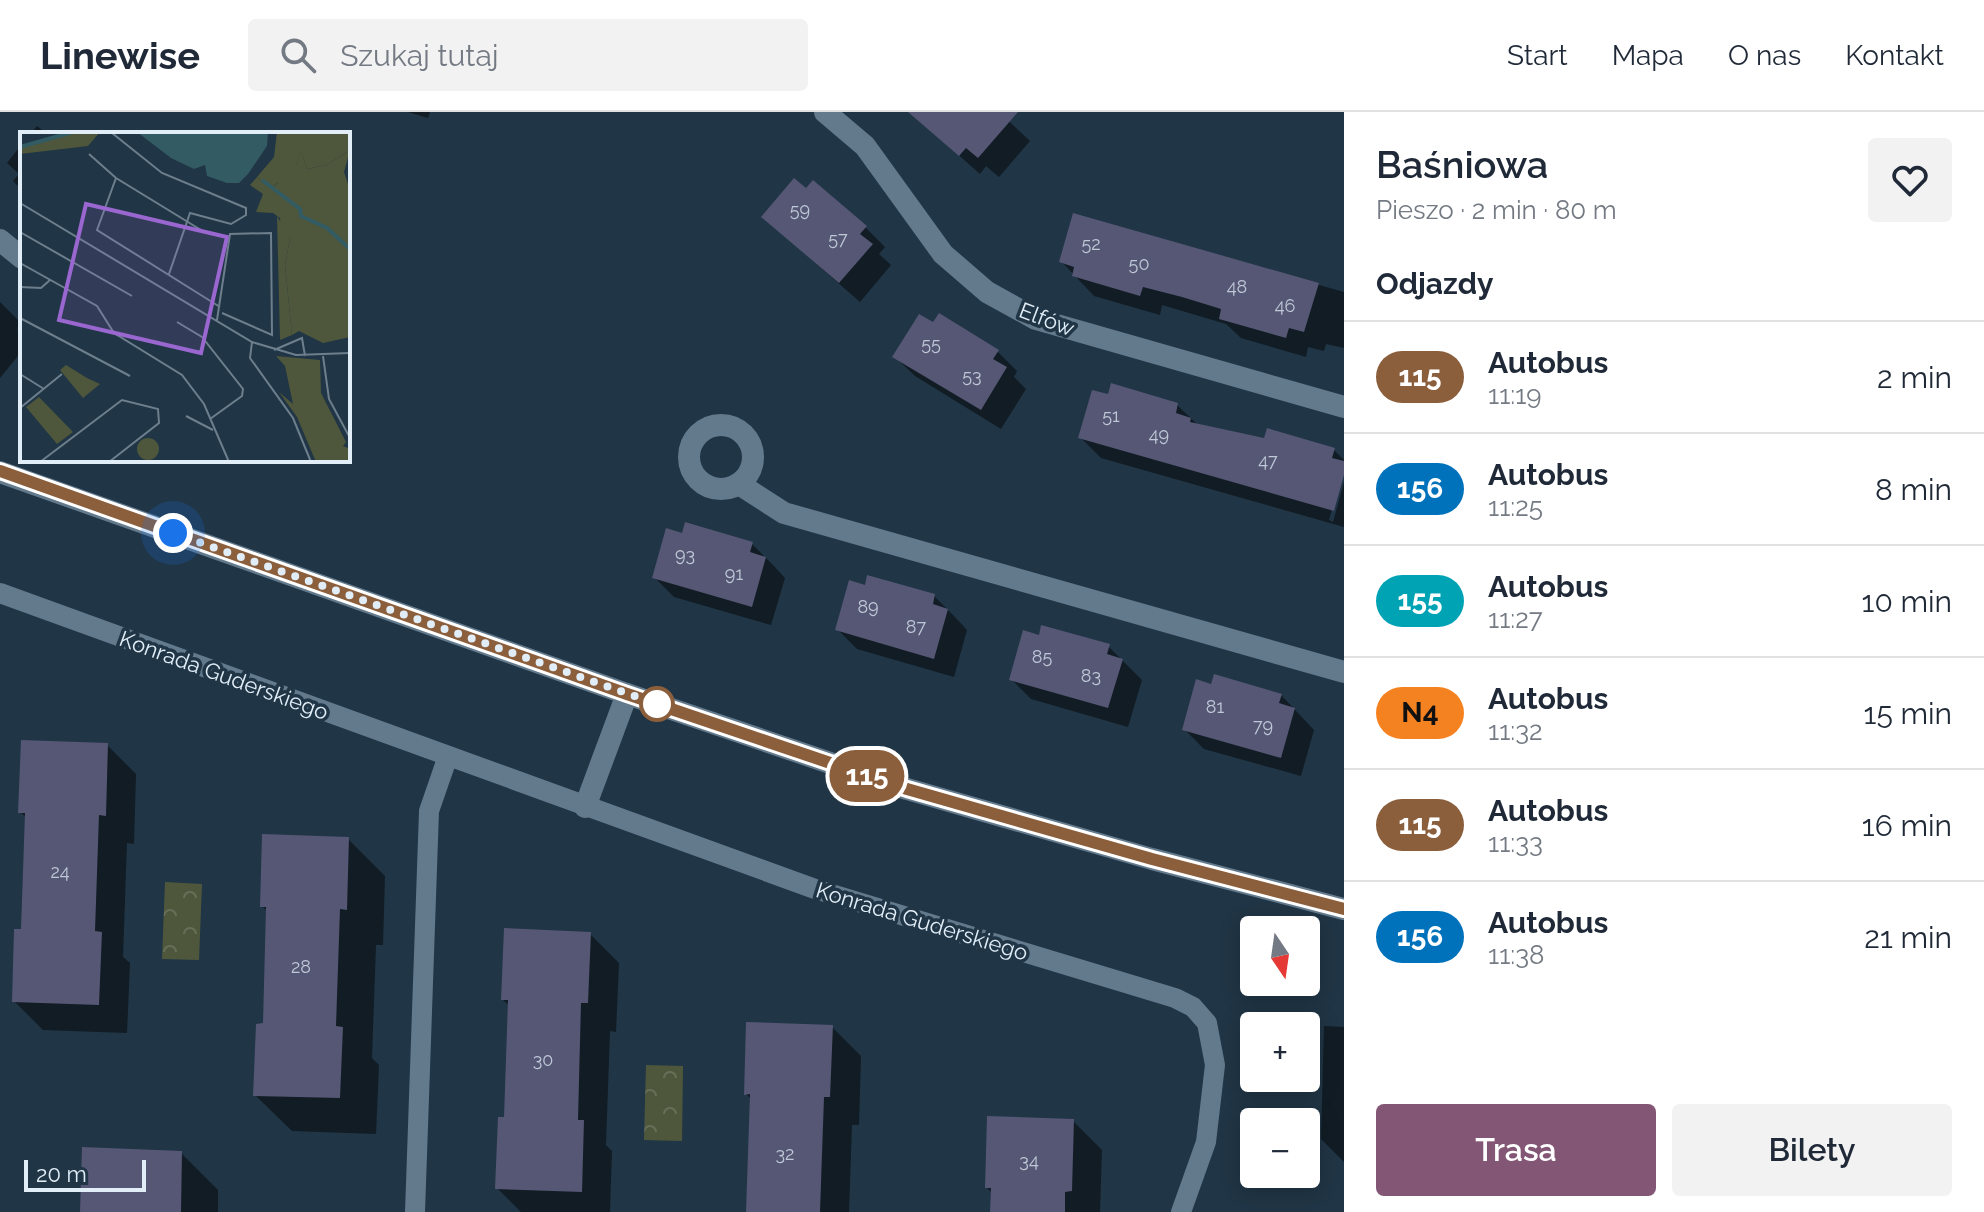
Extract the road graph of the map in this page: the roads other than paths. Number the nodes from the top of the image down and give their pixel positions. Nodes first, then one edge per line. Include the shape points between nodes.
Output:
1 (825, 112) edge
2 (0, 240) edge
3 (20, 256) edge
4 (1344, 407) edge
5 (0, 472) edge
6 (739, 484) dead end
7 (0, 593) edge
8 (1344, 672) edge
9 (627, 694) junction
10 (448, 756) junction
11 (585, 807) junction
12 (1344, 909) edge
13 (415, 1212) edge
14 (1181, 1212) edge

1 - 4 street, Elfów via 865,146 943,254 987,292 1036,319
2 - 3 street
5 - 9 street
6 - 8 street via 784,513
7 - 10 lane, Konrada Guderskiego
9 - 11 street
9 - 12 street via 907,789
10 - 11 lane, Konrada Guderskiego
10 - 13 lane via 429,811
11 - 14 lane, Konrada Guderskiego via 815,889 1193,1007 1207,1023 1215,1065 1206,1142

